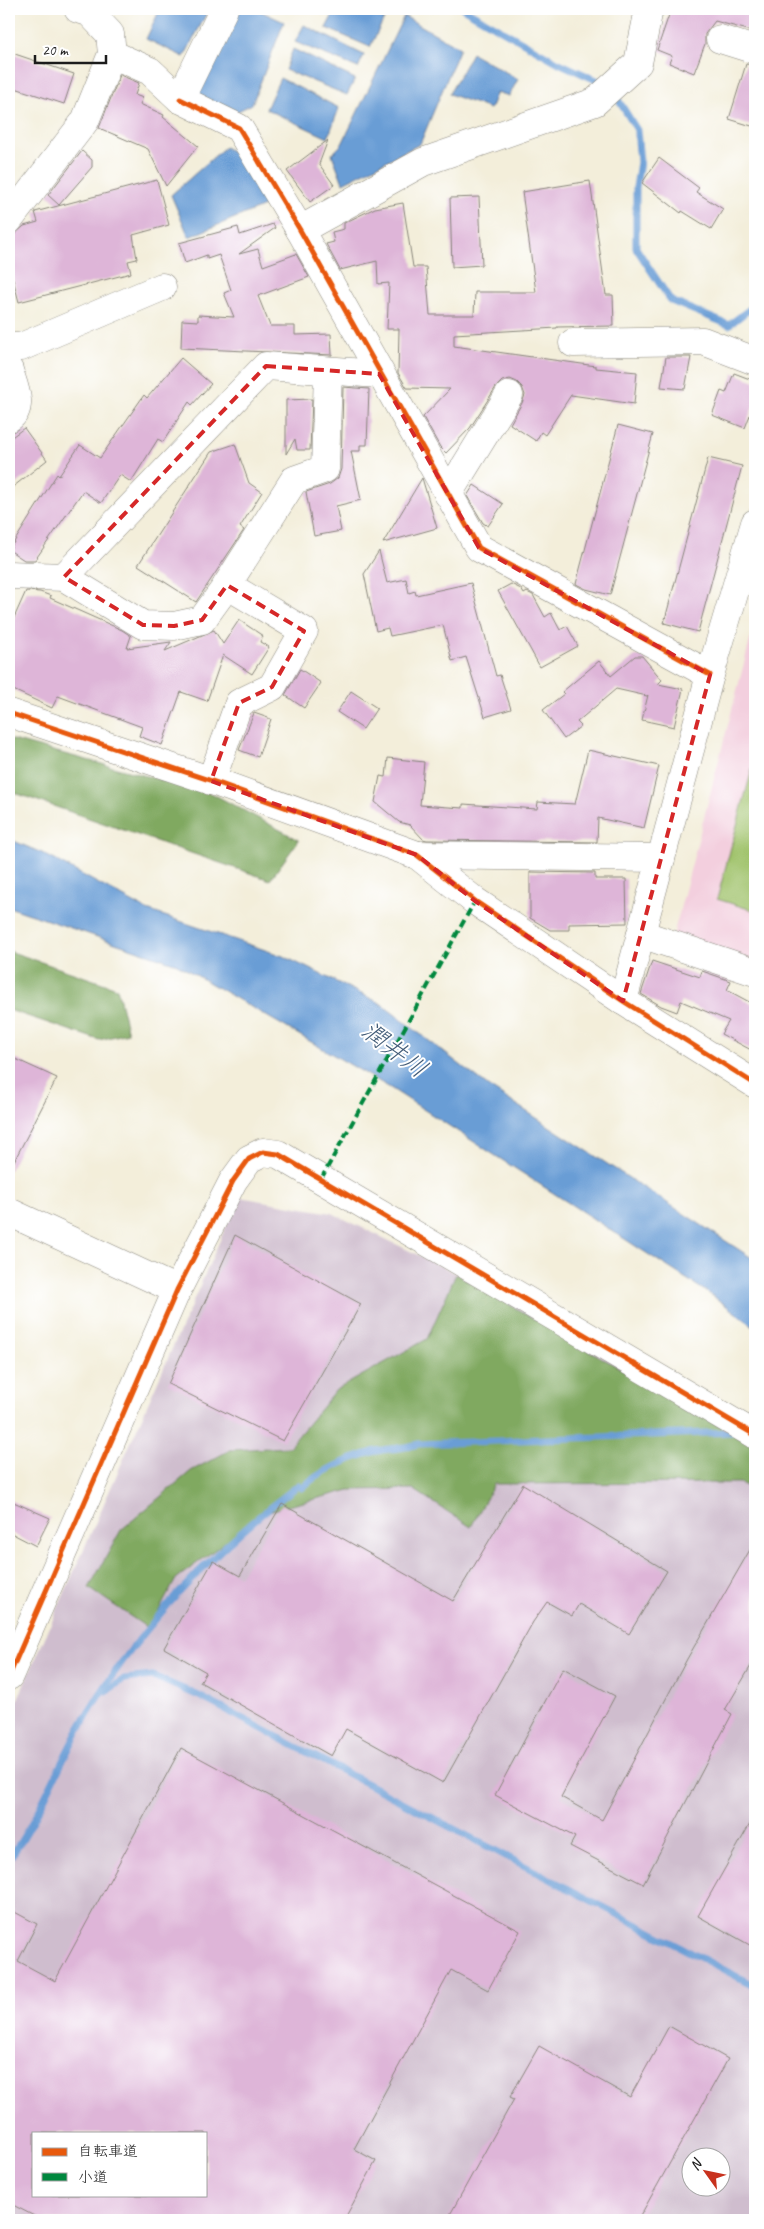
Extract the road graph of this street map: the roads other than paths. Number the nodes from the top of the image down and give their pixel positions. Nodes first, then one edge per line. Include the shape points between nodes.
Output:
1 (78, 9) edge
2 (224, 9) edge
3 (649, 9) edge
4 (720, 38) dead end
5 (755, 50) edge
6 (112, 54) junction
7 (180, 99) junction
8 (9, 220) edge
9 (300, 230) junction
10 (162, 287) dead end
11 (573, 343) dead end
12 (9, 347) edge
13 (755, 362) edge
14 (9, 370) edge
15 (328, 371) junction
16 (379, 374) junction
17 (510, 395) dead end
18 (9, 418) edge
19 (448, 494) junction
20 (755, 523) edge
21 (9, 575) edge
22 (64, 577) junction
23 (227, 585) junction
24 (710, 675) junction
25 (9, 713) edge
26 (211, 781) junction
27 (417, 856) junction
28 (661, 858) junction
29 (641, 934) junction
30 (755, 972) edge
31 (623, 1002) junction
32 (755, 1084) edge
33 (9, 1212) edge
34 (177, 1290) junction
35 (755, 1435) edge
36 (9, 1676) edge

1 - 6 street via 89,12 110,34
2 - 7 street
3 - 9 street via 638,63 596,102 423,162
4 - 5 street
6 - 7 street via 150,71
6 - 8 street via 85,122
7 - 9 street via 239,128
9 - 16 street
10 - 12 street via 21,347
11 - 13 street via 703,341
14 - 18 street via 18,402
15 - 16 street
15 - 22 street via 266,366
15 - 23 street via 325,469 294,480
16 - 19 street
17 - 19 street
19 - 24 street via 478,548
20 - 24 street
21 - 22 street
22 - 23 street via 143,625 174,626 202,620
23 - 26 street via 304,631 272,687 239,703
24 - 28 street
25 - 26 street
26 - 27 street
27 - 28 street
27 - 31 street via 475,901
28 - 29 street
29 - 30 street
29 - 31 street
31 - 32 street
33 - 34 street
34 - 35 street via 233,1181 249,1160 263,1152 278,1154
34 - 36 street

